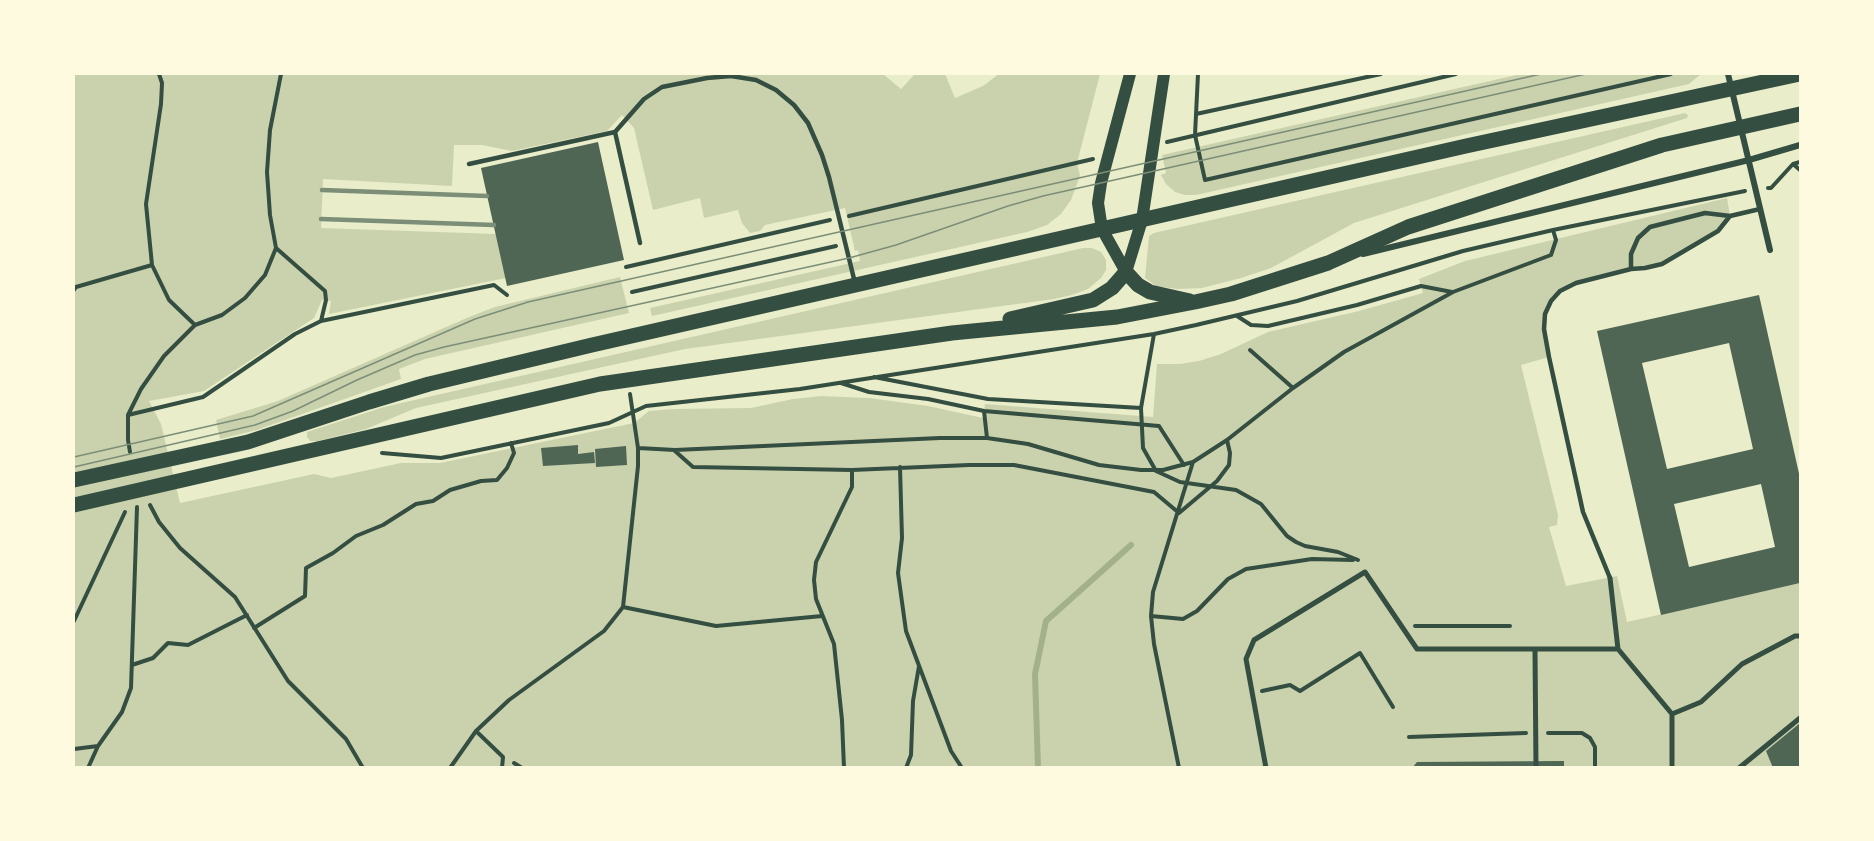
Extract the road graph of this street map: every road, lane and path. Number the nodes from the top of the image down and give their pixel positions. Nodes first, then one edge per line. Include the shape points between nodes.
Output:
1 (159, 74) edge
2 (281, 74) edge
3 (1130, 74) edge
4 (1164, 74) edge
5 (1198, 74) edge
6 (1380, 74) edge
7 (1456, 74) edge
8 (1671, 74) edge
9 (1800, 74) edge
10 (1730, 81) edge
11 (1196, 114) junction
12 (1800, 114) edge
13 (1741, 128) junction
14 (615, 132) junction
15 (1195, 135) junction
16 (1800, 145) edge
17 (1749, 160) junction
18 (1800, 162) edge
19 (1794, 164) junction
20 (469, 165) dead end
21 (1800, 170) edge
22 (1771, 188) dead end
23 (1727, 194) dead end
24 (1760, 208) junction
25 (1730, 216) junction
26 (1142, 220) junction
27 (1102, 229) junction
28 (1553, 230) junction
29 (640, 243) dead end
30 (845, 244) junction
31 (276, 248) junction
32 (1770, 250) dead end
33 (1328, 263) junction
34 (152, 265) junction
35 (1631, 269) junction
36 (1126, 272) junction
37 (855, 286) junction
38 (74, 290) edge
39 (632, 292) dead end
40 (1453, 292) junction
41 (507, 295) dead end
42 (1196, 302) junction
43 (1237, 316) junction
44 (321, 321) junction
45 (195, 326) junction
46 (952, 333) junction
47 (1154, 334) junction
48 (1250, 350) dead end
49 (871, 376) junction
50 (628, 379) junction
51 (840, 383) junction
52 (1293, 388) junction
53 (1141, 408) junction
54 (633, 411) junction
55 (984, 411) junction
56 (987, 438) junction
57 (1227, 440) junction
58 (511, 443) junction
59 (638, 448) junction
60 (675, 450) junction
61 (383, 453) dead end
62 (1193, 462) junction
63 (1184, 465) junction
64 (900, 467) junction
65 (852, 470) junction
66 (74, 480) edge
67 (148, 503) dead end
68 (74, 505) edge
69 (128, 505) dead end
70 (137, 506) dead end
71 (1179, 513) junction
72 (1610, 578) joint
73 (623, 607) junction
74 (75, 613) edge
75 (247, 615) junction
76 (822, 616) junction
77 (1151, 616) junction
78 (74, 621) edge
79 (1510, 626) dead end
80 (1402, 627) junction
81 (254, 628) junction
82 (1800, 636) edge
83 (1618, 649) junction
84 (1534, 650) junction
85 (132, 665) junction
86 (919, 666) junction
87 (1253, 693) junction
88 (1394, 706) dead end
89 (1672, 714) junction
90 (1800, 718) edge
91 (476, 731) junction
92 (1409, 737) dead end
93 (98, 746) junction
94 (74, 749) edge
95 (514, 763) dead end
96 (88, 768) edge
97 (363, 768) edge
98 (450, 768) edge
99 (502, 768) edge
100 (522, 768) edge
101 (844, 768) edge
102 (906, 768) edge
103 (962, 768) edge
104 (1179, 768) edge
105 (1266, 768) edge
106 (1536, 768) edge
107 (1595, 768) edge
108 (1672, 768) edge
109 (1739, 768) edge

1 - 34 path via 161,104 146,204
2 - 31 path via 267,172
3 - 27 main road via 1101,183 1098,203
4 - 26 main road
5 - 11 path
6 - 11 path
7 - 15 path
8 - 15 path via 1205,180
9 - 10 main road
10 - 13 street
10 - 26 main road
11 - 15 path
12 - 13 main road
13 - 17 street
13 - 33 main road via 1662,145 1419,223
14 - 20 lane
14 - 29 lane
14 - 30 lane via 644,99 662,87 731,76 776,90 808,123 829,177
16 - 17 street
17 - 24 street
17 - 33 street
18 - 19 path
19 - 21 path
19 - 22 path
23 - 28 path
24 - 25 lane
24 - 32 street
25 - 35 lane via 1718,231 1662,264
25 - 35 lane via 1706,213 1650,227 1638,238 1631,254
26 - 27 main road
26 - 36 main road
27 - 36 main road
27 - 37 main road
28 - 40 path via 1556,240 1551,255
28 - 43 path via 1463,251
30 - 37 lane
30 - 39 path
31 - 44 path via 324,291
31 - 45 path via 265,275 245,298 222,315
33 - 42 main road
34 - 38 path
34 - 45 path via 169,300
35 - 72 lane via 1560,291 1545,314 1544,329 1583,512
36 - 42 main road via 1150,292
36 - 46 main road via 1112,288 1093,300
37 - 66 main road via 429,384 248,442
40 - 43 path via 1421,286 1268,326 1251,326
40 - 52 path via 1344,352
41 - 44 path via 494,285
42 - 46 main road via 1117,317
43 - 47 path
44 - 45 path via 295,334 203,397 128,415 164,356
46 - 50 main road
47 - 49 path
47 - 53 path
48 - 52 path
49 - 51 path
49 - 53 path via 988,399
50 - 54 path
50 - 68 main road
51 - 54 path via 646,406
51 - 55 path via 870,392
52 - 57 path
53 - 77 path via 1143,448 1156,471 1179,482 1236,490 1261,504 1296,542 1358,560 1312,559 1246,569 1228,579 1197,611 1183,618
54 - 58 path via 609,423
54 - 59 path
55 - 56 path
55 - 63 path via 1160,426
56 - 60 path
56 - 63 path via 1028,444 1099,465 1163,470
57 - 62 path
57 - 71 path via 1229,465 1217,481
58 - 61 path via 441,458
58 - 81 path via 514,453 497,480 450,490 356,536 306,568 305,596
59 - 60 path
59 - 73 path
60 - 65 path via 693,467
62 - 63 path
62 - 71 path
64 - 65 path
64 - 71 path via 1003,465 1036,469 1154,492
64 - 86 path via 902,537 898,573 906,631
65 - 76 path via 852,487 816,562 816,599
67 - 75 path via 180,548 235,597
69 - 74 path
70 - 85 path
71 - 77 path via 1153,592
72 - 83 street
73 - 76 path via 716,626
73 - 91 path via 604,631 509,700
74 - 78 path
75 - 81 path
75 - 85 path via 188,645 168,643 153,658
76 - 101 path via 834,644
77 - 104 path
79 - 80 path
80 - 84 street via 1417,649
80 - 87 street via 1365,572 1254,640 1246,659
81 - 97 path via 288,681 346,739
82 - 89 street via 1742,664 1701,702
83 - 84 street
83 - 89 street
84 - 106 street
85 - 93 path via 131,688 122,712
86 - 102 path via 911,755
86 - 103 path via 951,751
87 - 88 path via 1290,685 1300,691 1360,653
87 - 105 street
89 - 108 street
90 - 109 street
91 - 98 path
91 - 99 path via 503,757
92 - 107 path via 1582,733 1595,747
93 - 94 path
93 - 96 path
95 - 100 path

